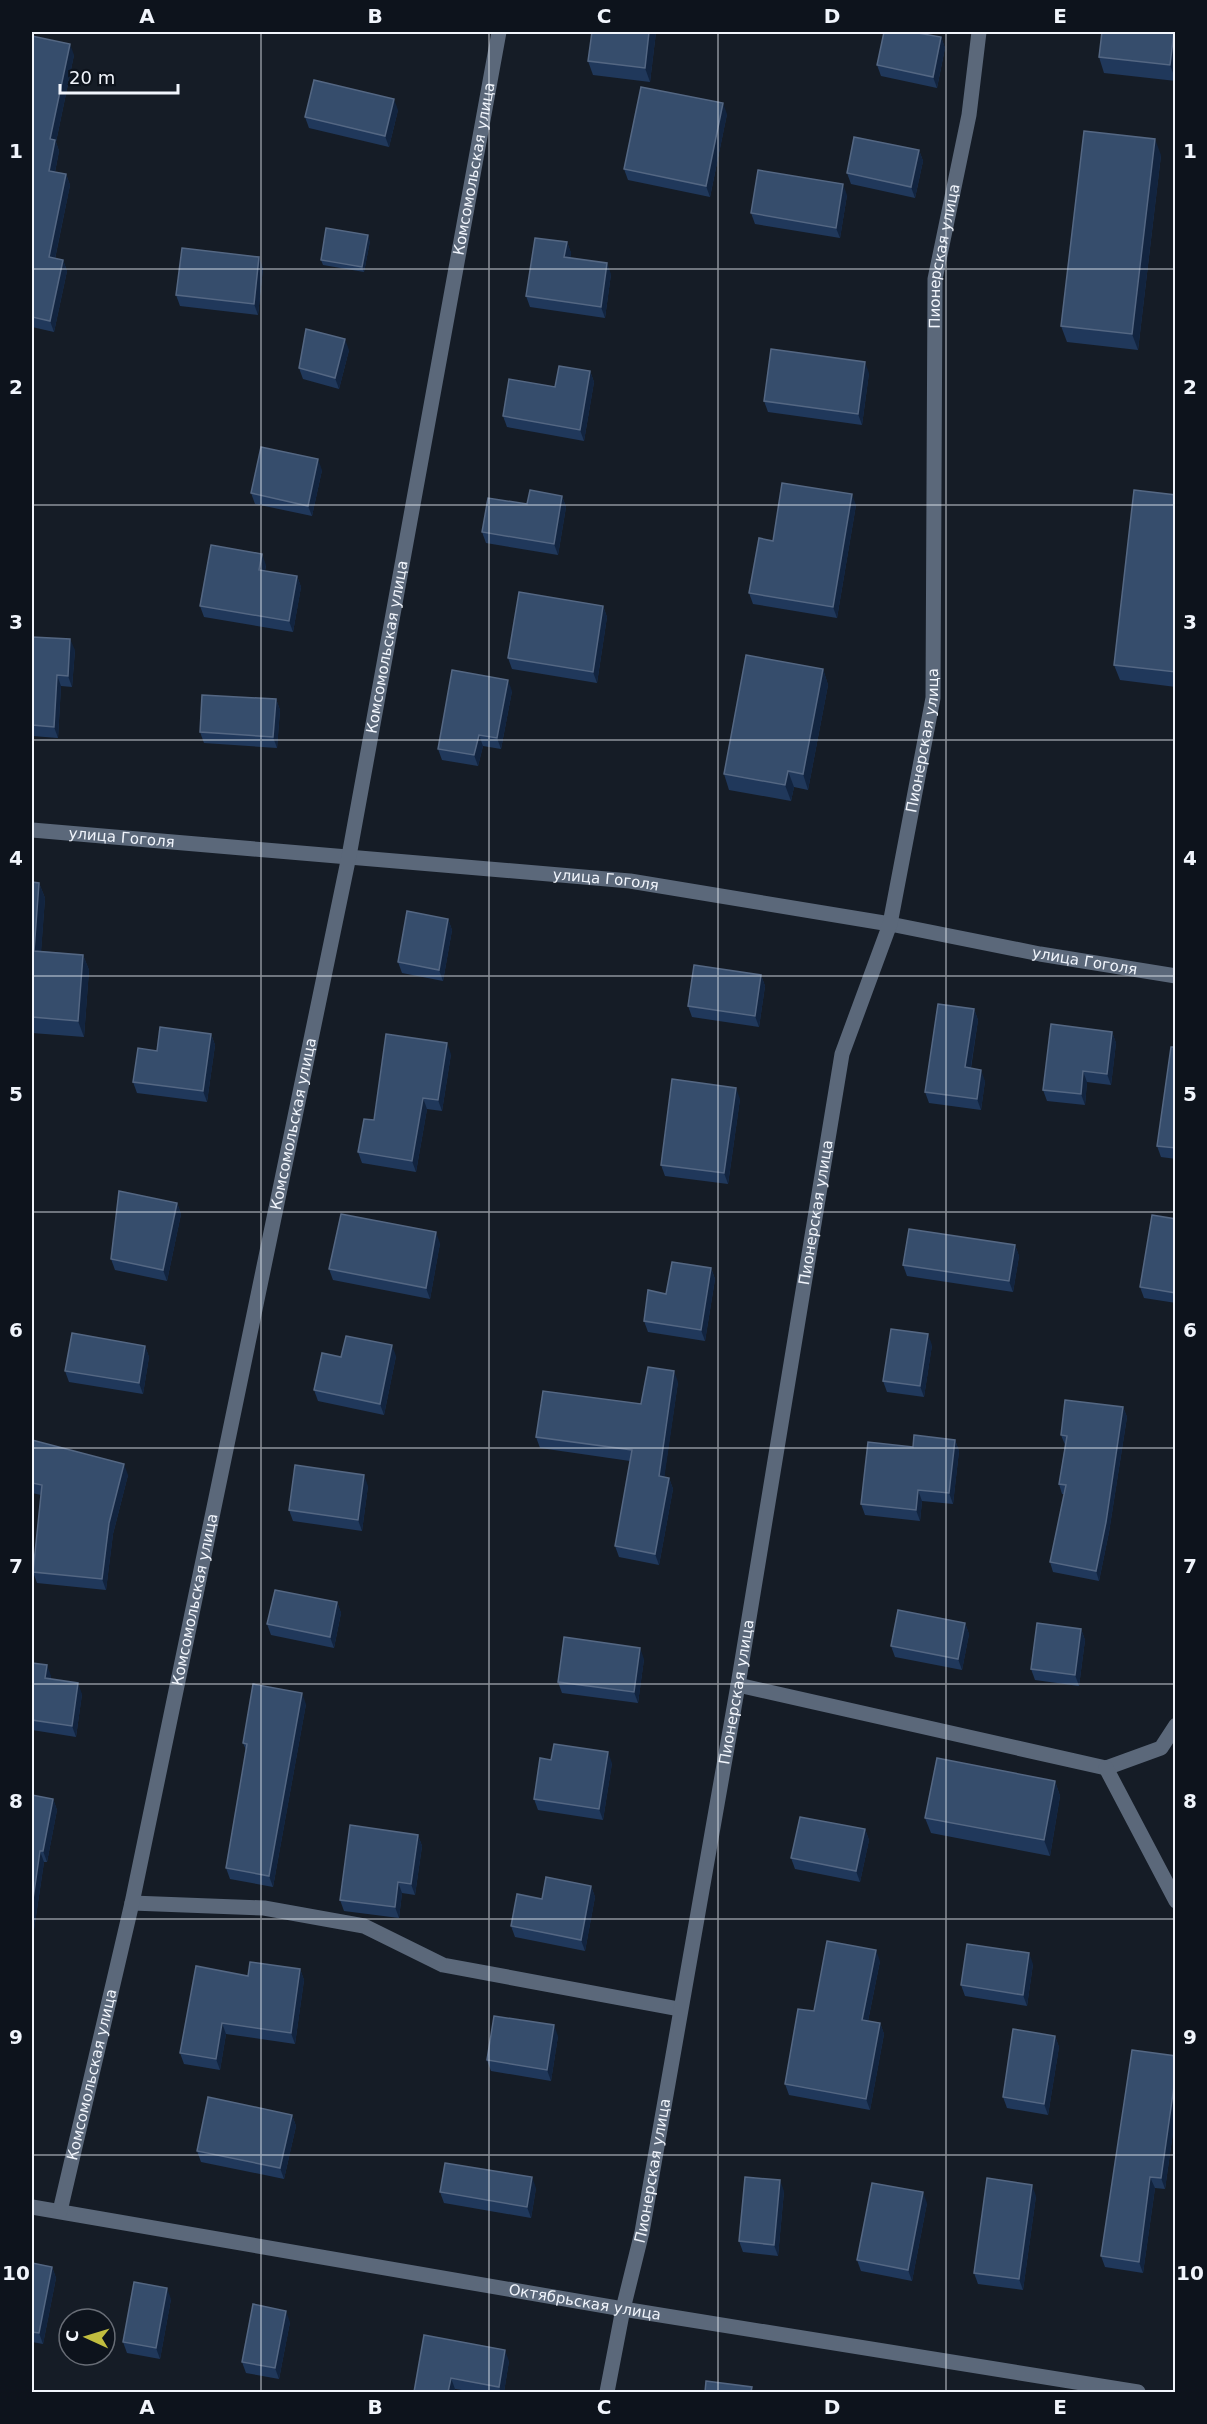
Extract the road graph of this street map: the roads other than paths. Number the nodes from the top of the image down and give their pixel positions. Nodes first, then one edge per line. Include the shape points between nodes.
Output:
1 (499, 32) edge
2 (979, 32) edge
3 (32, 830) edge
4 (349, 856) junction
5 (890, 924) junction
6 (1176, 976) edge
7 (738, 1685) junction
8 (1176, 1725) edge
9 (1106, 1768) junction
10 (1176, 1901) edge
11 (132, 1903) junction
12 (679, 2009) junction
13 (32, 2207) edge
14 (60, 2211) junction
15 (623, 2309) junction
16 (607, 2392) edge
17 (1138, 2392) edge

1 - 4 street, Комсомольская улица
2 - 5 street, Пионерская улица via 969,115 935,279 933,699
3 - 4 street, улица Гоголя
4 - 5 street, улица Гоголя via 630,881
4 - 11 street, Комсомольская улица
5 - 6 street, улица Гоголя
5 - 7 street, Пионерская улица via 842,1054
7 - 9 street
7 - 12 street, Пионерская улица
8 - 9 street via 1161,1748
9 - 10 street
11 - 12 street via 264,1908 364,1926 443,1965
11 - 14 street, Комсомольская улица
12 - 15 street, Пионерская улица via 642,2232
13 - 14 street, Октябрьская улица
14 - 15 street, Октябрьская улица
15 - 16 street, Пионерская улица
15 - 17 street, Октябрьская улица

